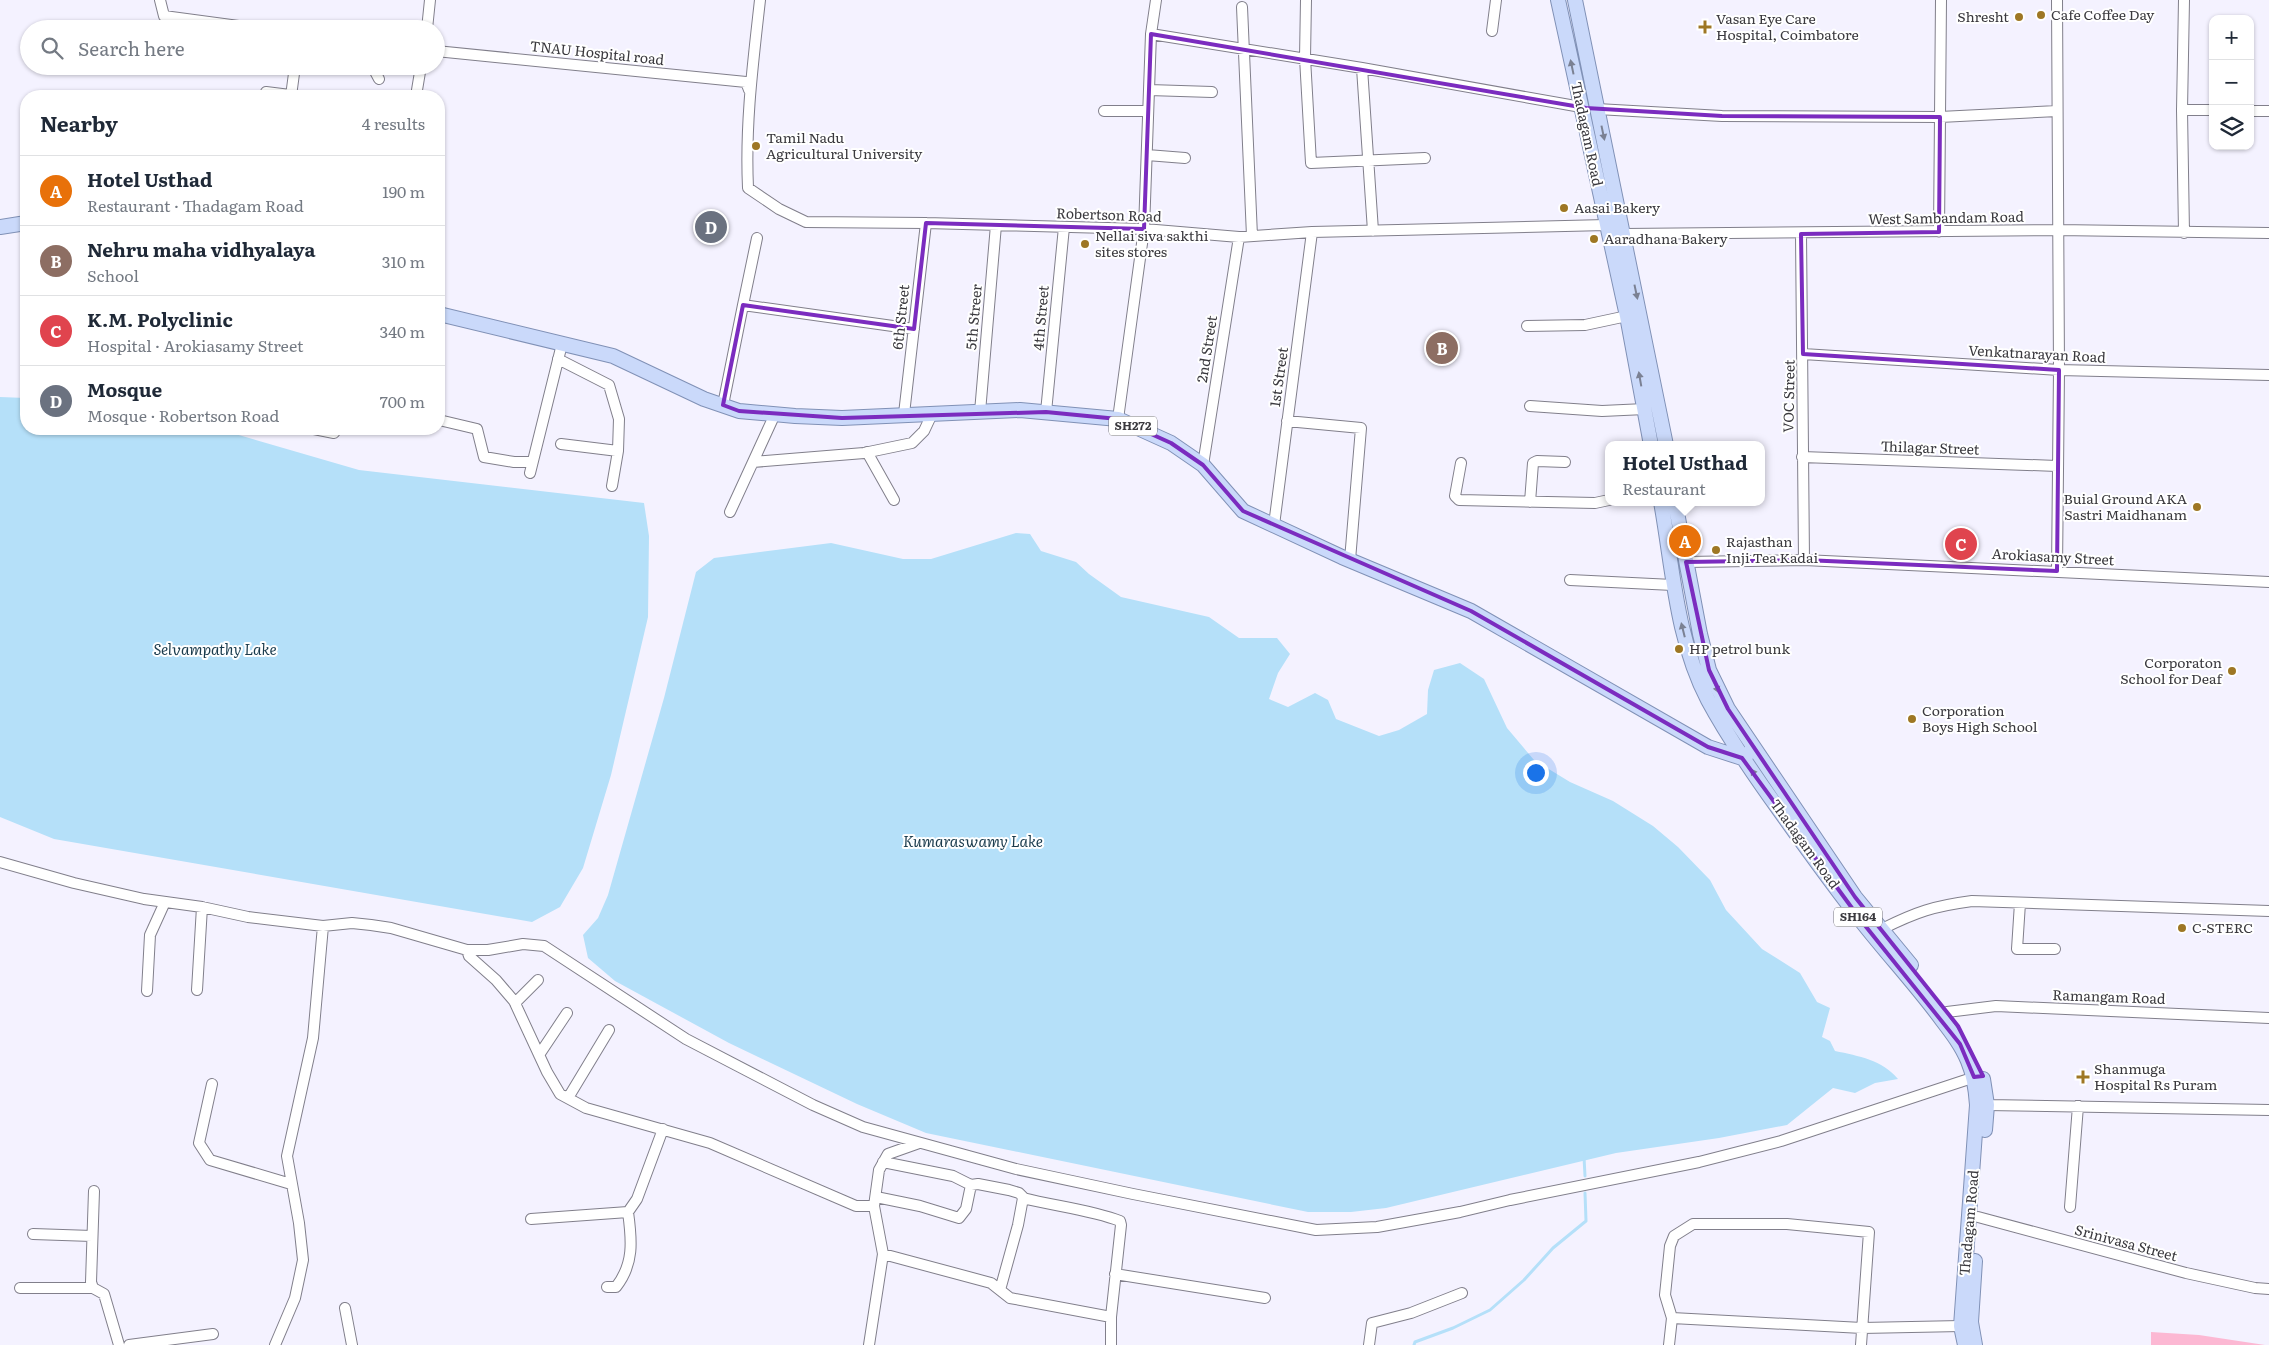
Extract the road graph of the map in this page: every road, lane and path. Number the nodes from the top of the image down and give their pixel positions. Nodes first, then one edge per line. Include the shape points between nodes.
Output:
1 (160, 0) edge
2 (430, 0) edge
3 (760, 0) edge
4 (1156, 0) edge
5 (1306, 0) edge
6 (1496, 0) edge
7 (1558, 0) edge
8 (1575, 0) edge
9 (1940, 0) edge
10 (2057, 0) edge
11 (2184, 0) edge
12 (1242, 7) dead end
13 (194, 20) edge
14 (427, 20) edge
15 (1492, 31) dead end
16 (1151, 34) junction
17 (1243, 48) junction
18 (445, 52) edge
19 (1305, 58) junction
20 (1362, 68) junction
21 (294, 75) edge
22 (377, 75) edge
23 (420, 75) edge
24 (380, 80) dead end
25 (293, 90) edge
26 (417, 90) edge
27 (749, 90) junction
28 (1149, 90) junction
29 (1212, 92) dead end
30 (1581, 107) junction
31 (1597, 109) junction
32 (2182, 110) junction
33 (2209, 110) edge
34 (1104, 111) dead end
35 (2057, 111) junction
36 (2254, 111) edge
37 (2269, 111) edge
38 (1148, 112) junction
39 (1940, 117) junction
40 (1146, 155) junction
41 (1185, 158) dead end
42 (1425, 158) dead end
43 (1368, 161) junction
44 (926, 223) junction
45 (20, 224) edge
46 (996, 225) junction
47 (1606, 225) junction
48 (1064, 227) junction
49 (0, 228) edge
50 (1144, 229) junction
51 (2057, 230) junction
52 (1373, 231) junction
53 (1312, 232) junction
54 (1939, 232) junction
55 (2184, 233) junction
56 (1624, 234) junction
57 (1801, 234) junction
58 (2269, 234) edge
59 (1238, 236) junction
60 (1252, 236) junction
61 (757, 238) dead end
62 (743, 305) junction
63 (445, 315) edge
64 (1627, 316) junction
65 (1528, 326) dead end
66 (914, 329) junction
67 (562, 344) junction
68 (1804, 354) junction
69 (558, 359) junction
70 (2059, 370) junction
71 (2269, 375) edge
72 (723, 405) junction
73 (1530, 406) dead end
74 (1645, 409) junction
75 (980, 412) junction
76 (1046, 412) junction
77 (775, 414) junction
78 (904, 414) junction
79 (932, 414) junction
80 (1118, 419) junction
81 (1287, 420) junction
82 (445, 421) edge
83 (1650, 441) edge
84 (1665, 441) edge
85 (561, 444) dead end
86 (618, 452) junction
87 (867, 452) junction
88 (1802, 457) junction
89 (532, 462) junction
90 (753, 462) junction
91 (1461, 462) dead end
92 (1565, 462) dead end
93 (1203, 465) junction
94 (2057, 466) junction
95 (530, 473) dead end
96 (612, 486) dead end
97 (894, 500) dead end
98 (1605, 501) edge
99 (1530, 502) junction
100 (1662, 506) edge
101 (1676, 506) edge
102 (730, 512) dead end
103 (1274, 525) junction
104 (1350, 560) junction
105 (1804, 560) junction
106 (1686, 562) junction
107 (2057, 571) junction
108 (1570, 580) dead end
109 (2269, 582) edge
110 (1673, 585) junction
111 (1754, 749) junction
112 (1742, 758) junction
113 (0, 862) edge
114 (165, 902) junction
115 (2020, 902) junction
116 (202, 907) junction
117 (2269, 911) edge
118 (322, 926) junction
119 (1882, 930) junction
120 (2055, 949) dead end
121 (467, 950) junction
122 (538, 980) dead end
123 (197, 990) dead end
124 (147, 991) dead end
125 (515, 1003) junction
126 (1947, 1012) junction
127 (567, 1013) dead end
128 (2269, 1018) edge
129 (609, 1030) dead end
130 (539, 1055) junction
131 (1978, 1076) junction
132 (212, 1084) dead end
133 (568, 1098) junction
134 (1982, 1100) junction
135 (2078, 1106) junction
136 (2269, 1110) edge
137 (663, 1129) junction
138 (919, 1143) junction
139 (883, 1162) junction
140 (292, 1184) junction
141 (971, 1185) junction
142 (94, 1191) dead end
143 (1025, 1199) junction
144 (875, 1202) junction
145 (2070, 1207) dead end
146 (628, 1212) junction
147 (1978, 1217) junction
148 (531, 1219) dead end
149 (32, 1234) dead end
150 (92, 1236) junction
151 (882, 1254) junction
152 (1115, 1274) junction
153 (607, 1287) dead end
154 (20, 1288) dead end
155 (93, 1288) junction
156 (1000, 1290) junction
157 (2269, 1290) edge
158 (1462, 1293) dead end
159 (1265, 1298) dead end
160 (345, 1308) dead end
161 (1111, 1317) junction
162 (1672, 1318) junction
163 (1961, 1326) junction
164 (1862, 1328) junction
165 (213, 1334) dead end
166 (119, 1345) edge
167 (128, 1345) edge
168 (275, 1345) edge
169 (352, 1345) edge
170 (869, 1345) edge
171 (1111, 1345) edge
172 (1369, 1345) edge
173 (1669, 1345) edge
174 (1861, 1345) edge
175 (1965, 1345) edge
176 (1975, 1345) edge

1 - 13 street via 164,16
2 - 14 street
3 - 27 street
4 - 16 street
5 - 19 street
6 - 15 street
30 -> 7 main road, Thadagam Road
8 - 31 main road, Thadagam Road
9 - 39 street
10 - 35 street
11 - 32 street
12 - 17 street
16 - 17 street
16 - 28 street
17 - 19 street
17 - 60 street
18 - 27 street, TNAU Hospital road via 746,82
19 - 20 street
19 - 43 street via 1311,163
20 - 30 street
20 - 43 street
21 - 25 street
22 - 24 street
23 - 26 street
27 - 44 street, Robertson Road via 748,188 806,222
28 - 29 street
28 - 38 street
30 - 47 main road, Thadagam Road
31 - 39 street via 1722,116
31 -> 56 main road, Thadagam Road
32 - 33 street
32 - 55 street
34 - 38 street
35 - 39 street
35 - 51 street
36 - 37 street
38 - 40 street
39 - 54 street
40 - 41 street
40 - 50 street
42 - 43 street
43 - 52 street
44 - 46 street, Robertson Road
44 - 66 street, 6th Street
45 - 49 main road
46 - 48 street, Robertson Road
46 - 75 street, 5th Streer
47 - 52 street, Robertson Road
47 - 56 street
47 - 64 main road, Thadagam Road
48 - 50 street, Robertson Road
48 - 76 street, 4th Street
50 - 59 street, Robertson Road
50 - 80 street
51 - 54 street, West Sambandam Road
51 - 55 street, West Sambandam Road
51 - 70 street
52 - 53 street, Robertson Road
53 - 60 street, Robertson Road
53 - 81 street, 1st Street
54 - 57 street, West Sambandam Road
55 - 58 street, West Sambandam Road
56 - 57 street, West Sambandam Road
56 -> 84 main road, Thadagam Road
57 - 68 street, VOC Street
59 - 60 street, Robertson Road
59 - 93 street, 2nd Street
61 - 62 street
62 - 66 street
62 - 72 street
63 - 67 main road, SH272
64 - 65 street via 1585,324
74 -> 64 main road, Thadagam Road
66 - 78 street, 6th Street
67 - 69 street
67 - 72 main road, SH272 via 613,356
68 - 70 street, Venkatnarayan Road
68 - 88 street, VOC Street
69 - 86 street via 609,386 619,419
69 - 89 street
70 - 71 street, Venkatnarayan Road
70 - 94 street
72 - 77 main road, SH272 via 739,411
73 - 74 street via 1602,411
74 - 83 main road, Thadagam Road
75 - 76 main road, SH272
75 - 79 main road, SH272
76 - 80 main road, SH272
77 - 78 main road, SH272 via 842,418
77 - 90 street
78 - 79 main road, SH272
79 - 87 street via 924,432 912,443
80 - 93 main road, SH272 via 1171,443
81 - 103 street, 1st Street
81 - 104 street via 1361,428
82 - 89 street via 477,428 484,457
85 - 86 street
86 - 96 street
87 - 90 street
87 - 97 street
88 - 94 street, Thilagar Street
88 - 105 street, VOC Street
89 - 95 street
90 - 102 street
91 - 99 street via 1456,499
92 - 99 street via 1533,463
93 - 103 main road, SH272 via 1243,511
94 - 107 street
98 - 99 street
100 - 110 main road, Thadagam Road / SH164
101 - 106 main road, Thadagam Road / SH164
103 - 104 main road, SH272
104 - 112 main road, SH272 via 1472,611 1708,747
105 - 106 street, Arokiasamy Street
105 - 107 street, Arokiasamy Street
106 -> 111 main road, Thadagam Road / SH164 via 1710,670 1728,709
107 - 109 street, Arokiasamy Street
108 - 110 street
112 -> 110 main road, Thadagam Road / SH164 via 1697,678
111 - 112 main road
111 - 119 main road, Thadagam Road / SH164 via 1855,897
131 -> 112 main road, Thadagam Road / SH164 via 1960,1044 1852,908
113 - 114 street via 74,883
114 - 116 street
114 - 124 street via 150,935
115 - 117 street
115 - 119 street via 1972,901 1942,905 1913,913
115 - 120 street via 2017,949
116 - 118 street via 248,918
116 - 123 street
118 - 121 street via 352,923 391,928
118 - 140 street via 313,1038 288,1156
119 - 126 main road, Thadagam Road / SH164
121 - 125 street
121 - 138 street via 523,944 544,946 695,1044 813,1105 863,1127
122 - 125 street
125 - 130 street
126 - 128 street, Ramangam Road via 1996,1006
126 - 131 main road, Thadagam Road / SH164 via 1971,1046
127 - 130 street
129 - 133 street
130 - 133 street via 560,1094
131 - 134 main road, Thadagam Road / SH164
131 - 138 street via 1781,1141 1699,1162 1377,1227 1316,1230 1016,1169
132 - 140 street via 199,1143 210,1160
133 - 137 street via 586,1108
134 - 135 street
134 - 147 main road, Thadagam Road / SH164
134 - 163 main road, Thadagam Road / SH164
135 - 136 street
135 - 145 street
137 - 144 street via 710,1143 856,1206
137 - 146 street via 637,1199
138 - 139 street via 888,1154
139 - 141 street via 953,1176
139 - 144 street
140 - 168 street via 303,1260 295,1298
141 - 143 street via 1019,1192
141 - 144 street via 966,1208 959,1218 920,1206
142 - 150 street
143 - 152 street via 1102,1214 1120,1221
143 - 156 street
144 - 151 street
146 - 148 street
146 - 153 street via 632,1237 627,1273 616,1287
147 - 157 street, Srinivasa Street via 2186,1274
147 - 176 main road, Thadagam Road / SH164 via 1972,1322
149 - 150 street
150 - 155 street
151 - 156 street via 991,1283
151 - 170 street
152 - 159 street
152 - 161 street
154 - 155 street
155 - 166 street via 104,1294
156 - 161 street via 1010,1298
158 - 172 street via 1411,1313 1372,1323
160 - 169 street
161 - 171 street
162 - 164 street
162 - 164 street via 1665,1295 1674,1236 1693,1224 1786,1224 1869,1232
162 - 173 street
163 - 164 street
163 - 175 main road, Thadagam Road / SH164
164 - 174 street
165 - 167 street

